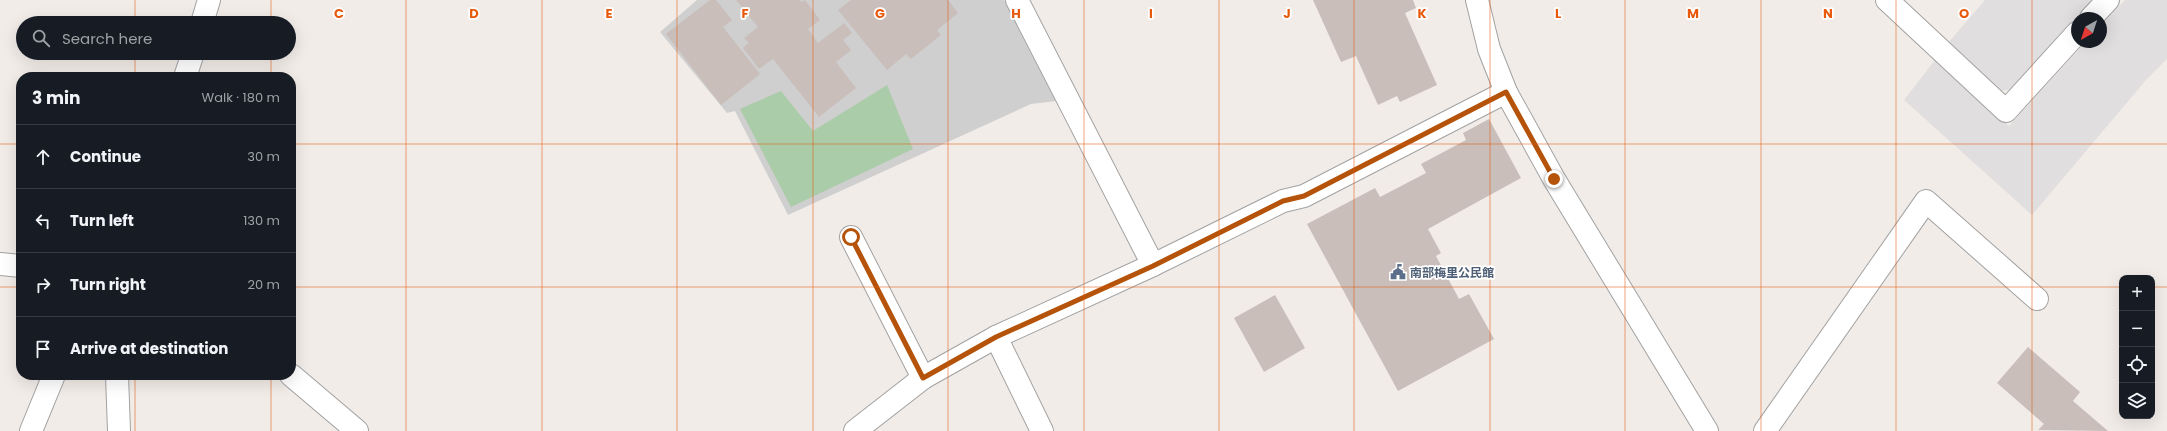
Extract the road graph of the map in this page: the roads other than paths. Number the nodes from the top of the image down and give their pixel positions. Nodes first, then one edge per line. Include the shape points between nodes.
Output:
1 (209, 0) edge
2 (1017, 0) edge
3 (1477, 0) edge
4 (1887, 0) edge
5 (2108, 0) edge
6 (2097, 12) edge
7 (204, 16) edge
8 (2071, 40) edge
9 (191, 60) edge
10 (187, 72) edge
11 (1506, 92) junction
12 (851, 237) dead end
13 (0, 264) edge
14 (16, 266) edge
15 (1153, 266) junction
16 (2037, 299) dead end
17 (996, 337) junction
18 (923, 378) junction
19 (296, 379) edge
20 (52, 380) edge
21 (116, 380) edge
22 (31, 431) edge
23 (119, 431) edge
24 (357, 431) edge
25 (855, 431) edge
26 (1042, 431) edge
27 (1707, 431) edge
28 (1765, 431) edge

1 - 7 street
2 - 15 street
3 - 11 street via 1489,49
4 - 8 street via 2006,111
5 - 6 street
9 - 10 street
11 - 15 street via 1304,196 1283,201
11 - 27 street via 1554,179
12 - 18 street
13 - 14 street
15 - 17 street
16 - 28 street via 1926,201
17 - 18 street
17 - 26 street
18 - 25 street
19 - 24 street
20 - 22 street
21 - 23 street

